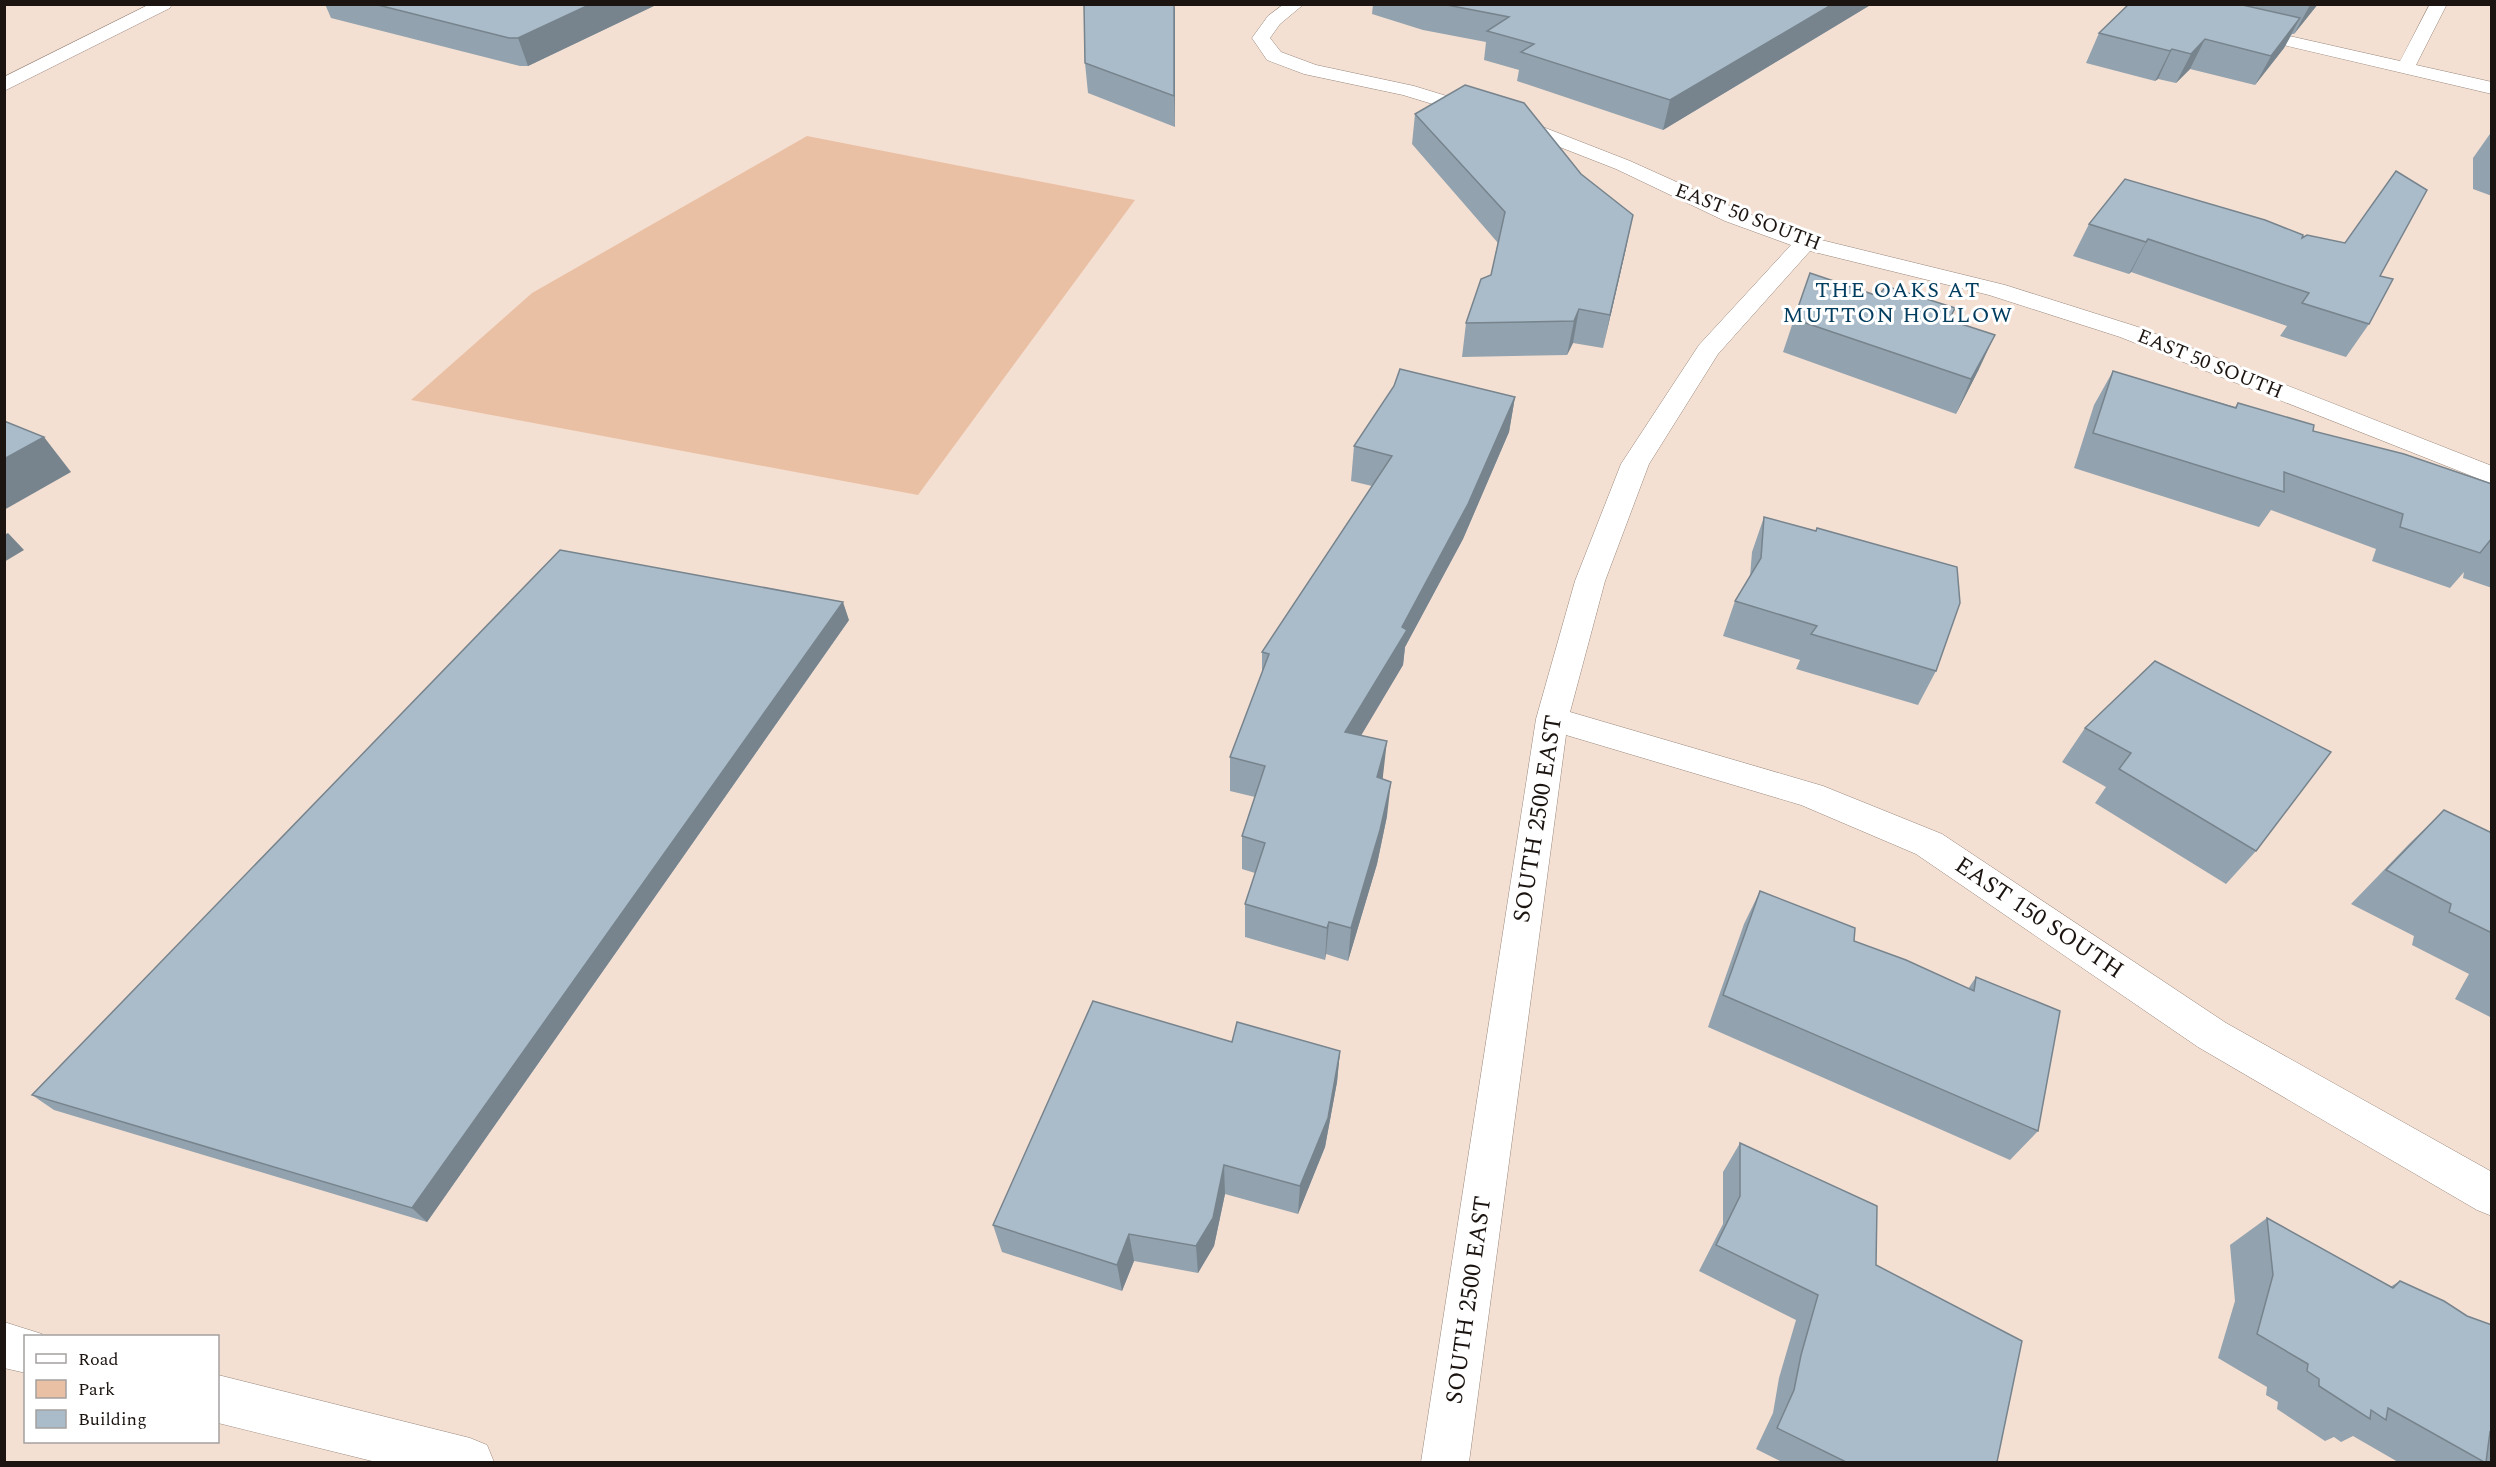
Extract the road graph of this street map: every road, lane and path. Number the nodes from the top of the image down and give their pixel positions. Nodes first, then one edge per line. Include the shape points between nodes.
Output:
1 (164, 4) edge
2 (1296, 4) edge
3 (2439, 4) edge
4 (2233, 29) edge
5 (2405, 69) junction
6 (4, 85) edge
7 (2492, 88) edge
8 (1805, 243) junction
9 (2492, 476) edge
10 (1552, 718) junction
11 (2492, 1195) edge
12 (4, 1345) edge
13 (24, 1350) edge
14 (219, 1399) edge
15 (470, 1462) edge
16 (1445, 1462) edge

1 - 6 street
2 - 8 street, EAST 50 SOUTH via 1274,20 1261,38 1274,56 1311,70 1407,90 1518,124
3 - 5 street
4 - 5 street
5 - 7 street
8 - 9 street, EAST 50 SOUTH via 1997,290 2129,332
8 - 10 street, SOUTH 2500 EAST via 1708,350 1635,464 1590,581
10 - 11 street, EAST 150 SOUTH via 1811,795 1929,844 2212,1035
10 - 16 street, SOUTH 2500 EAST
12 - 13 street
14 - 15 street

